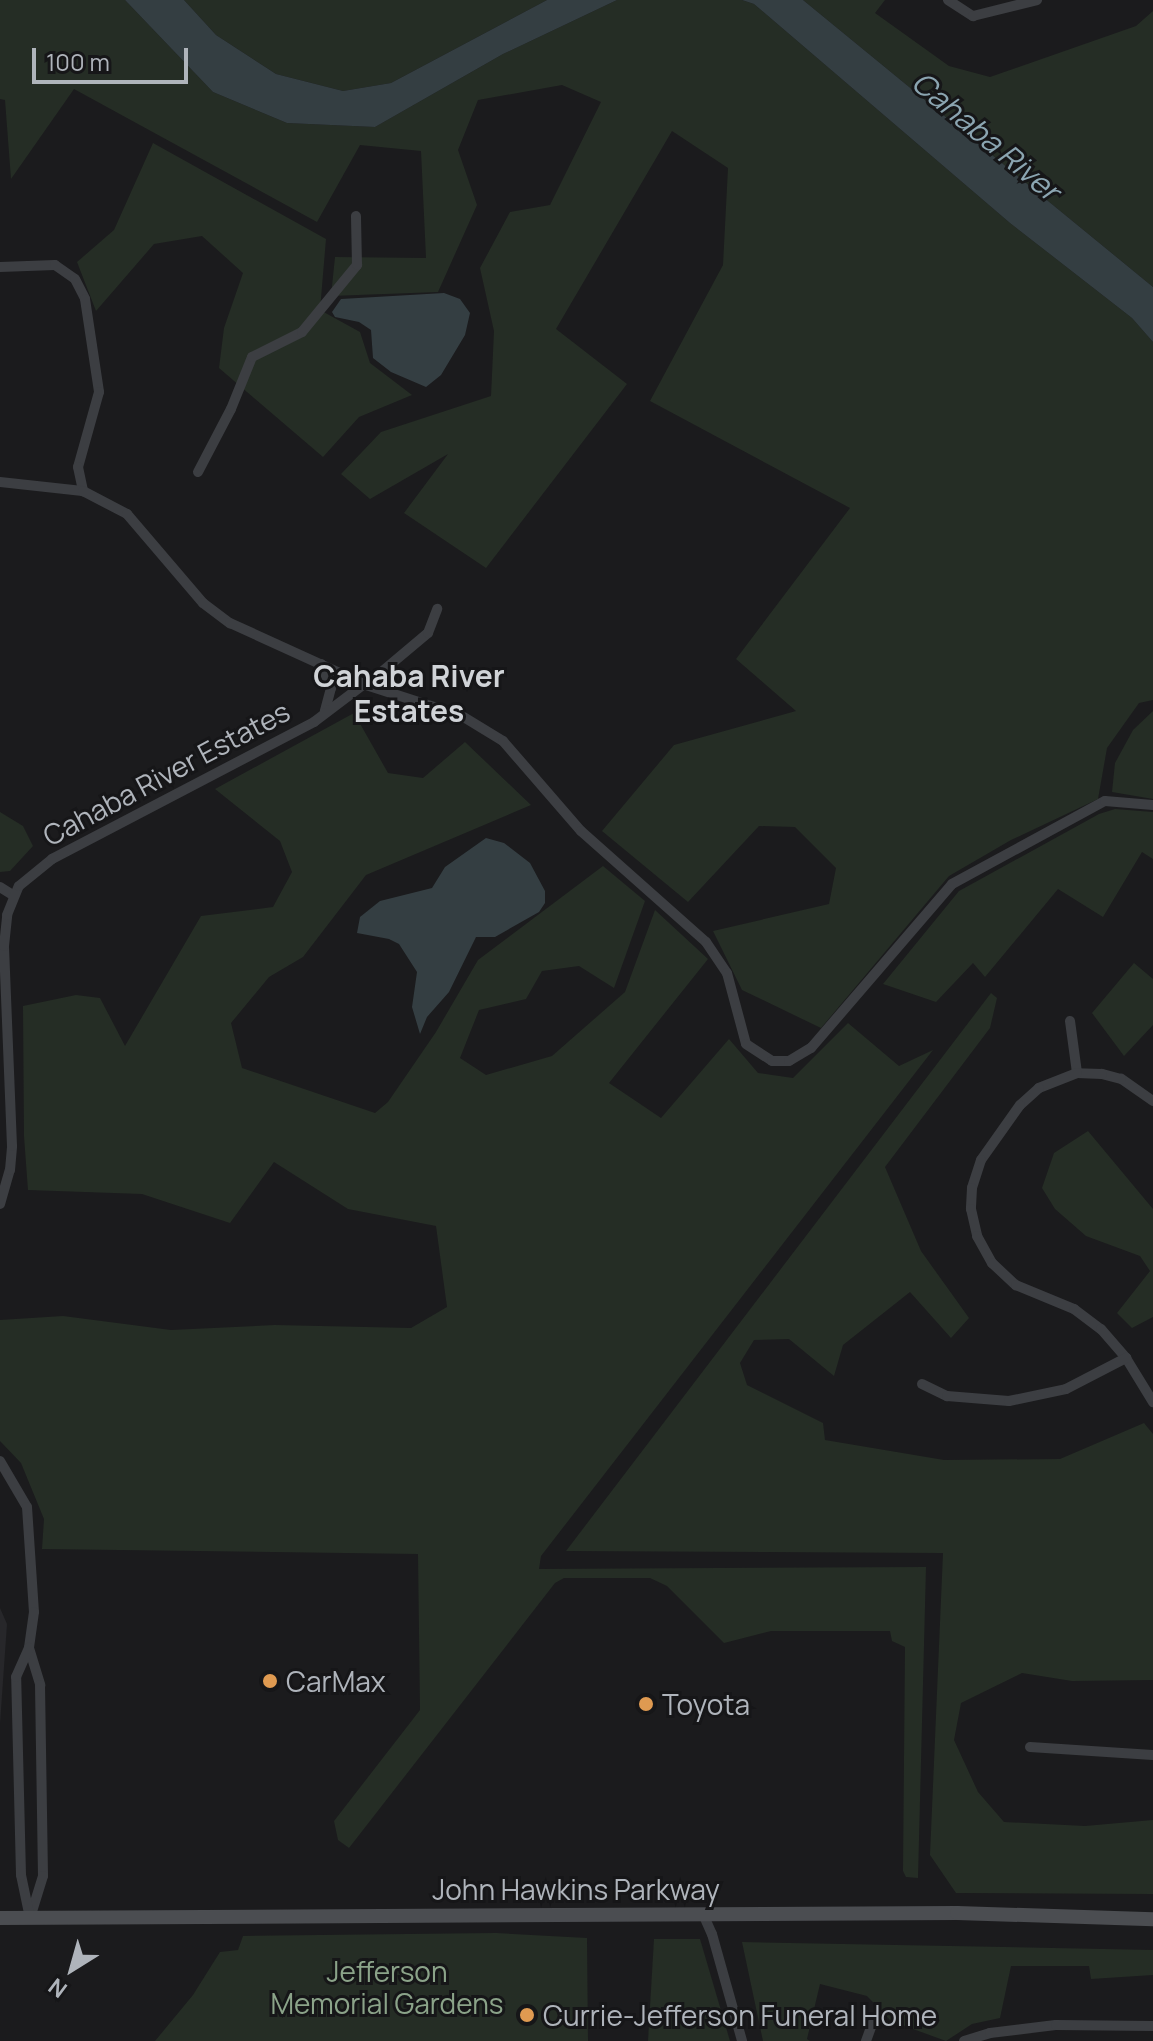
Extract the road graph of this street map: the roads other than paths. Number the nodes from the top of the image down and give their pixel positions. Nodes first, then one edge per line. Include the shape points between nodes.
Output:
1 (948, 0) edge
2 (1037, 0) edge
3 (356, 216) dead end
4 (0, 267) edge
5 (198, 472) dead end
6 (0, 482) edge
7 (83, 491) junction
8 (437, 609) dead end
9 (321, 664) junction
10 (365, 684) junction
11 (324, 713) junction
12 (1153, 805) edge
13 (0, 887) edge
14 (13, 895) junction
15 (1070, 1021) dead end
16 (1077, 1073) junction
17 (1153, 1101) edge
18 (0, 1204) edge
19 (1126, 1358) junction
20 (922, 1384) dead end
21 (1153, 1402) edge
22 (0, 1461) edge
23 (29, 1648) junction
24 (1030, 1747) dead end
25 (1153, 1755) edge
26 (703, 1914) junction
27 (0, 1918) edge
28 (30, 1918) junction
29 (1153, 1919) edge
30 (873, 2022) dead end
31 (1153, 2026) edge
32 (742, 2041) edge
33 (866, 2041) edge
34 (964, 2041) edge

1 - 2 street via 973,16
3 - 5 street via 357,265 302,332 252,357
4 - 7 street via 55,265 75,279 85,299 99,392 78,467
6 - 7 street
7 - 9 street via 127,514 203,603 230,623
8 - 10 street, Cahaba River Estates via 428,633
9 - 10 street
9 - 11 street via 331,688
10 - 11 street, Cahaba River Estates
10 - 12 street via 462,716 503,741 581,831 706,942 727,973 746,1044 772,1061 789,1061 811,1048 952,884 1105,801
11 - 14 street, Cahaba River Estates via 52,859
13 - 14 street
14 - 18 street via 4,946 12,1146
15 - 16 street
16 - 17 street via 1121,1079
16 - 19 street via 1030,1095 993,1142 974,1179 973,1223 986,1254 1005,1276 1086,1317
19 - 20 street via 1066,1389 1009,1401 947,1396
19 - 21 street
22 - 23 street via 27,1507 34,1612
23 - 28 street via 40,1685 43,1876
23 - 28 street via 16,1677 21,1875
24 - 25 street
26 - 28 main road, John Hawkins Parkway
26 - 29 main road, John Hawkins Parkway
26 - 32 street
27 - 28 main road, John Hawkins Parkway
30 - 33 street
31 - 34 street via 1056,2025

